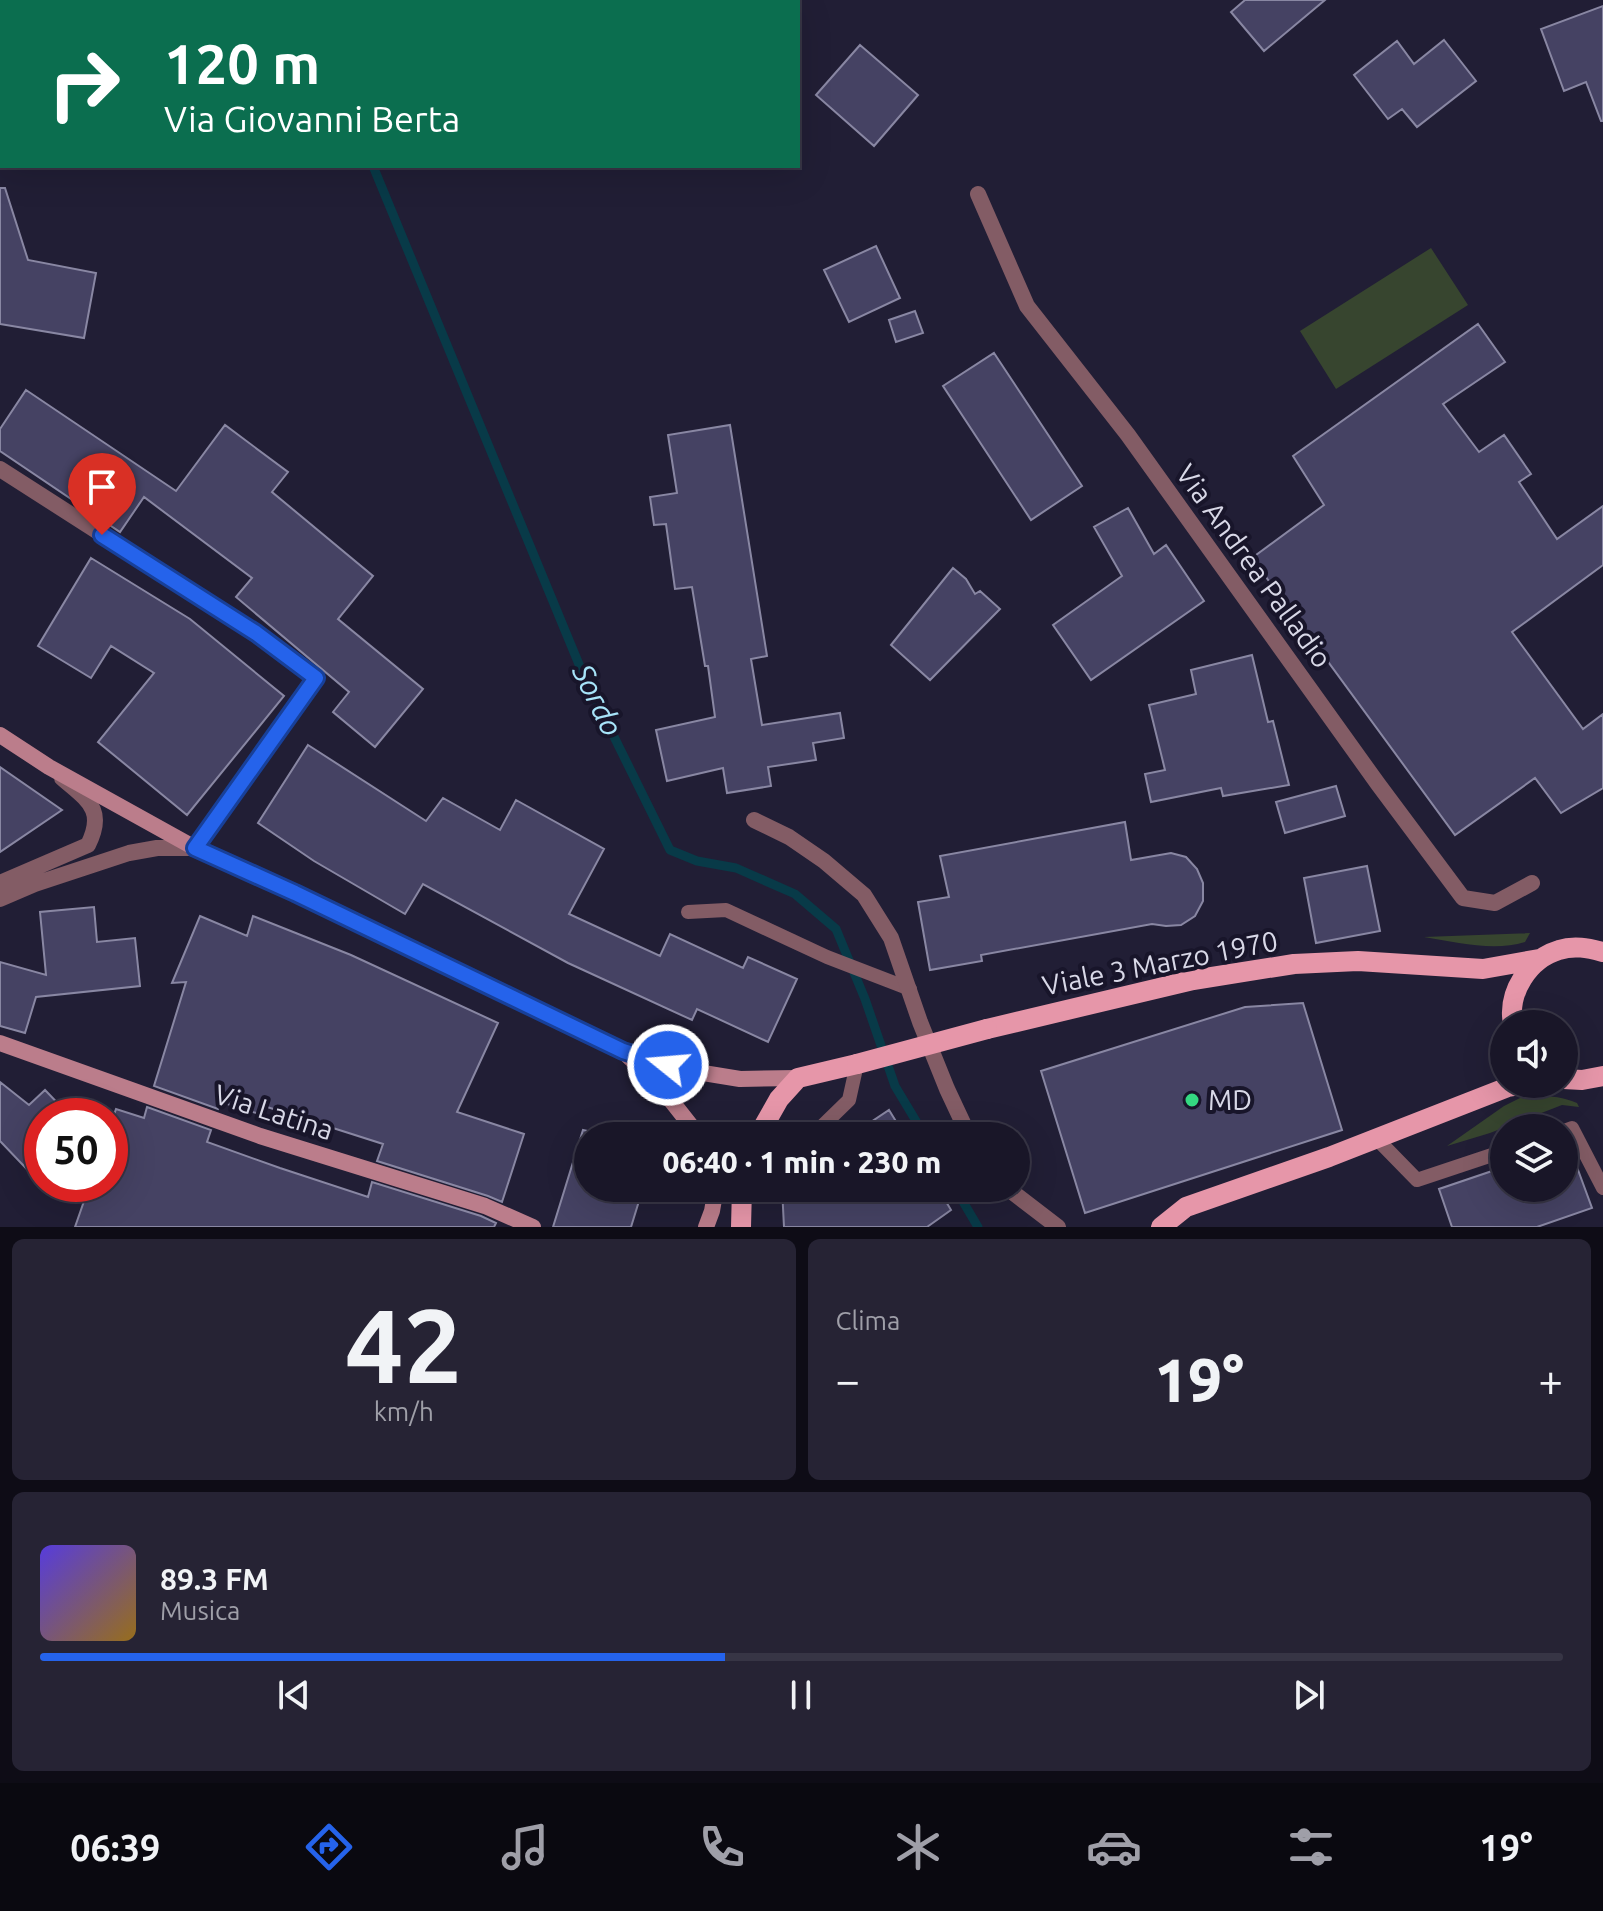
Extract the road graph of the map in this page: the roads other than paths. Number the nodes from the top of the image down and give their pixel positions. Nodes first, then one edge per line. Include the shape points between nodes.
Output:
1 (978, 194) dead end
2 (0, 469) edge
3 (0, 735) edge
4 (49, 767) junction
5 (754, 820) dead end
6 (195, 848) junction
7 (0, 883) edge
8 (1532, 883) dead end
9 (0, 899) edge
10 (688, 912) dead end
11 (1603, 952) edge
12 (1539, 959) junction
13 (910, 989) junction
14 (1512, 1010) edge
15 (0, 1043) edge
16 (623, 1051) junction
17 (857, 1064) junction
18 (1603, 1076) edge
19 (798, 1078) junction
20 (1578, 1080) edge
21 (1490, 1094) edge
22 (688, 1122) edge
23 (766, 1122) edge
24 (826, 1122) edge
25 (963, 1122) edge
26 (1376, 1138) junction
27 (1578, 1140) edge
28 (1490, 1156) edge
29 (1603, 1188) edge
30 (714, 1202) edge
31 (742, 1202) edge
32 (1025, 1202) edge
33 (533, 1227) edge
34 (706, 1227) edge
35 (741, 1227) edge
36 (1058, 1227) edge
37 (1161, 1227) edge

1 - 8 street, Via Andrea Palladio via 1027,306 1128,435 1463,898 1495,903
2 - 6 street via 256,633 316,678
3 - 4 main road
4 - 6 main road
4 - 7 street via 89,802 96,818 94,832 88,845
5 - 13 street via 789,837 864,895 891,938
6 - 9 street via 129,853
6 - 16 main road
10 - 13 lane via 726,910
11 - 12 main road, Viale 3 Marzo 1970 via 1560,949
12 - 14 main road via 1524,974
12 - 17 main road, Viale 3 Marzo 1970, bridge via 1483,969 1358,961 1294,964 1193,980
13 - 25 street
15 - 33 main road, Via Latina via 260,1136 485,1206
16 - 19 main road via 740,1079
16 - 22 main road
17 - 19 main road, Viale 3 Marzo 1970
17 - 24 lane via 849,1100
18 - 20 main road
19 - 23 main road
21 - 26 main road
26 - 28 lane via 1417,1180
26 - 37 main road via 1186,1207
27 - 29 lane
30 - 34 main road
31 - 35 main road
32 - 36 street

